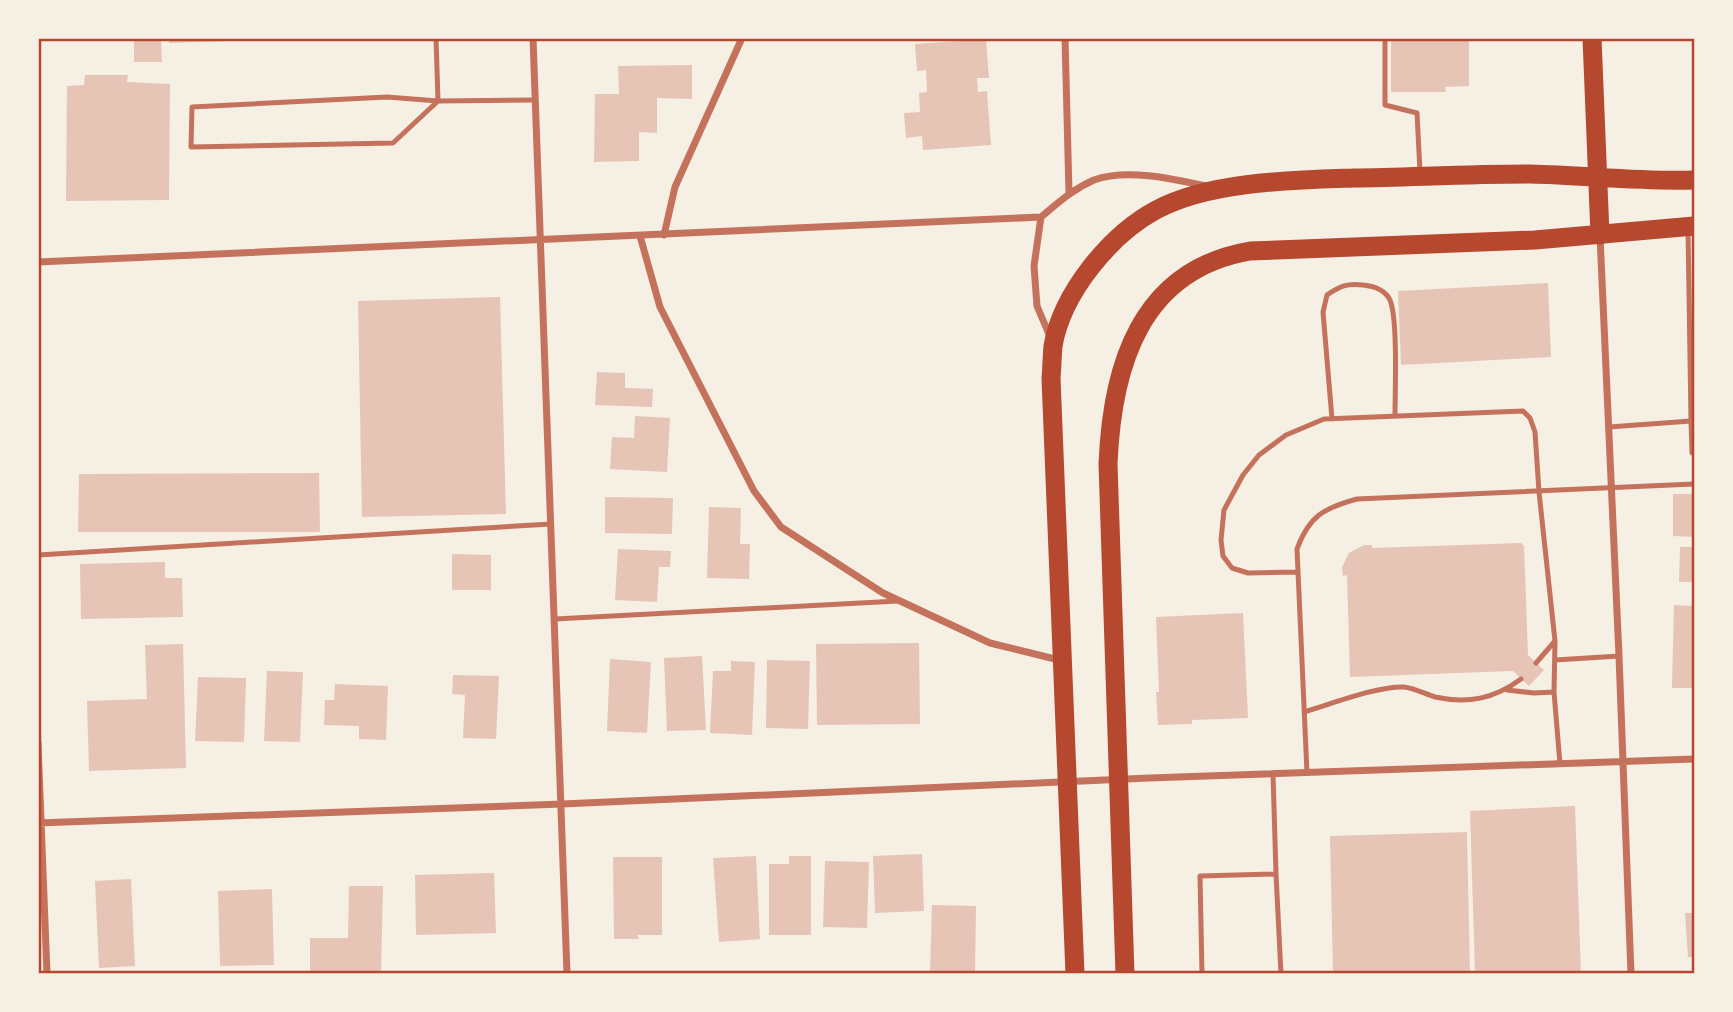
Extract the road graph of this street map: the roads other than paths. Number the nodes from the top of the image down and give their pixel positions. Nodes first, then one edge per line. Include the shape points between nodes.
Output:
1 (436, 38) edge
2 (533, 38) edge
3 (742, 38) edge
4 (1065, 38) edge
5 (1385, 38) edge
6 (1592, 38) edge
7 (536, 100) junction
8 (439, 101) junction
9 (1420, 177) junction
10 (1596, 178) junction
11 (1695, 180) edge
12 (1220, 190) junction
13 (1069, 193) junction
14 (1041, 217) junction
15 (1691, 227) edge
16 (664, 235) junction
17 (1600, 235) junction
18 (640, 236) junction
19 (541, 239) junction
20 (38, 262) edge
21 (1692, 300) edge
22 (1054, 344) junction
23 (1395, 415) junction
24 (1332, 419) junction
25 (1691, 421) junction
26 (1609, 427) junction
27 (1695, 453) edge
28 (1695, 484) edge
29 (1612, 488) junction
30 (1539, 492) junction
31 (551, 524) junction
32 (38, 555) edge
33 (1297, 572) junction
34 (900, 601) junction
35 (555, 619) junction
36 (1555, 641) junction
37 (1619, 656) junction
38 (1555, 660) junction
39 (1063, 661) junction
40 (1536, 663) dead end
41 (1521, 679) dead end
42 (1507, 690) junction
43 (1554, 692) junction
44 (1304, 712) junction
45 (38, 743) edge
46 (1695, 759) edge
47 (1623, 762) junction
48 (1560, 764) junction
49 (1307, 773) junction
50 (1273, 774) junction
51 (1118, 780) junction
52 (1068, 782) junction
53 (562, 804) junction
54 (40, 823) edge
55 (1276, 874) junction
56 (47, 974) edge
57 (568, 974) edge
58 (1075, 974) edge
59 (1125, 974) edge
60 (1202, 974) edge
61 (1281, 974) edge
62 (1631, 974) edge

1 - 8 lane
2 - 7 street
3 - 16 street via 675,187
4 - 13 street
5 - 9 lane via 1385,106 1417,113
6 - 10 highway
7 - 8 lane
7 - 19 street
8 - 8 lane via 387,97 192,107 191,147 393,143
9 - 10 highway via 1531,174
9 - 12 highway via 1282,181
10 - 11 highway
10 - 17 highway
12 - 13 street via 1166,177 1133,175 1096,179
12 - 22 highway via 1157,209 1128,228 1082,279
13 - 14 street
14 - 16 street
14 - 22 street via 1034,266 1037,306
15 - 17 highway
15 - 21 lane
16 - 18 street
17 - 26 street
17 - 51 highway via 1250,251 1209,261 1167,291 1132,341 1121,368 1110,426
18 - 19 street
18 - 34 street via 660,307 754,491 781,527
19 - 20 street
19 - 31 street
21 - 25 lane
22 - 39 highway via 1051,420
23 - 24 lane
23 - 24 lane via 1390,300 1381,289 1343,284 1328,295 1323,312
23 - 30 lane via 1523,411 1535,432
24 - 33 lane via 1286,435 1259,455 1224,510 1221,540 1231,568 1248,573
25 - 26 lane
25 - 27 lane
26 - 29 street
28 - 29 lane
29 - 30 lane
29 - 37 street
30 - 33 lane via 1357,499 1338,504 1318,514 1304,529 1297,549
30 - 36 lane
31 - 32 lane
31 - 35 street
33 - 44 lane
34 - 35 lane
34 - 39 street via 990,643
35 - 53 street
36 - 38 lane
36 - 40 lane
37 - 38 lane
37 - 47 street
38 - 43 lane
39 - 52 highway
41 - 42 lane
42 - 43 lane
42 - 44 lane via 1462,701 1404,687
43 - 48 lane
44 - 49 lane
45 - 54 street
46 - 47 street
47 - 48 street
47 - 62 street
48 - 49 street
49 - 50 street
50 - 51 street
50 - 55 lane
51 - 52 street
51 - 59 highway
52 - 53 street
52 - 58 highway
53 - 54 street
53 - 57 street
54 - 56 street
55 - 60 lane via 1200,876
55 - 61 lane

